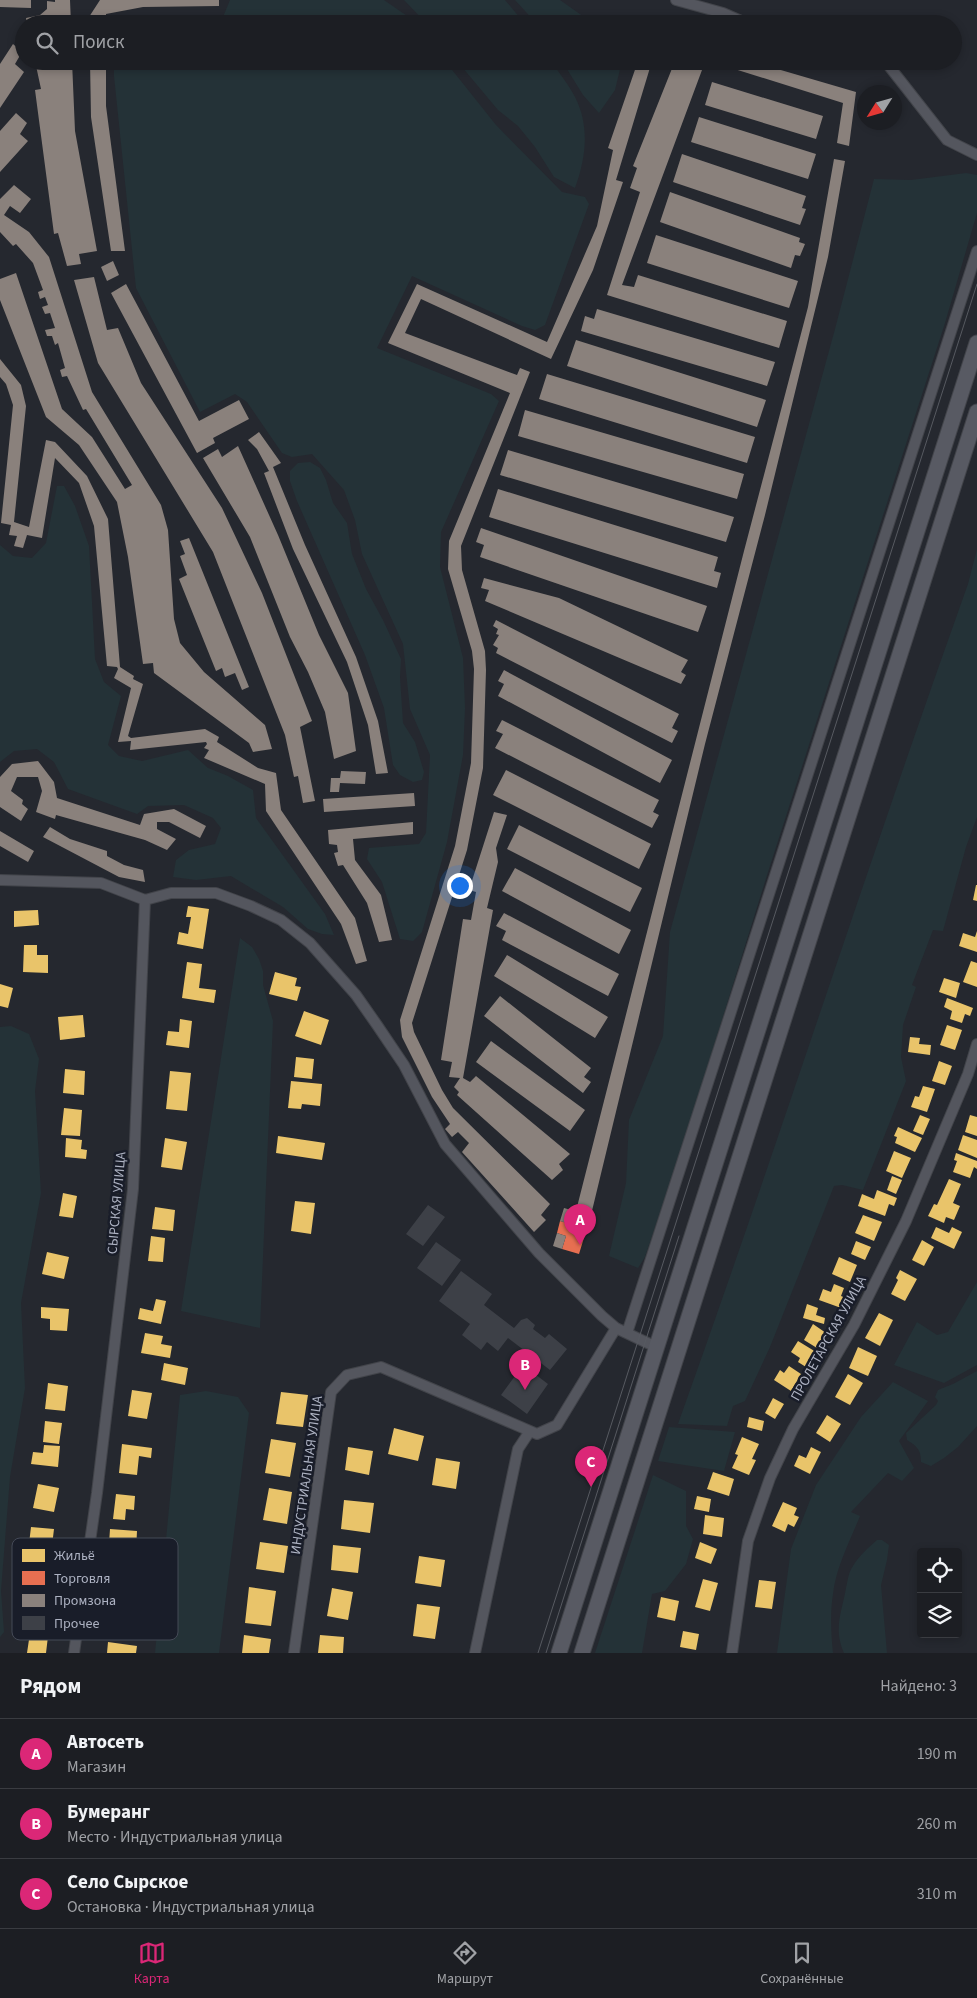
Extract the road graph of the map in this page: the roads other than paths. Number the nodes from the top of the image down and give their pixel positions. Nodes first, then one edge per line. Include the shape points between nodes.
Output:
1 (676, 0) edge
2 (728, 15) edge
3 (892, 70) edge
4 (977, 155) edge
5 (977, 251) edge
6 (977, 343) edge
7 (977, 412) edge
8 (0, 880) edge
9 (145, 900) junction
10 (977, 1044) edge
11 (616, 1328) junction
12 (627, 1333) junction
13 (656, 1347) junction
14 (530, 1431) junction
15 (90, 1538) edge
16 (76, 1640) edge
17 (74, 1653) edge
18 (294, 1653) edge
19 (475, 1653) edge
20 (559, 1653) edge
21 (582, 1653) edge
22 (732, 1653) edge

1 - 2 street
3 - 4 street via 947,140
5 - 12 street
6 - 13 main road
7 - 21 main road
8 - 9 street via 101,883
9 - 11 street via 171,893 216,893 281,920 310,943 356,996 388,1041 445,1144 539,1253
9 - 15 street, СЫРСКАЯ УЛИЦА via 133,1190
10 - 22 street, ПРОЛЕТАРСКАЯ УЛИЦА via 968,1074 906,1221 854,1324 793,1429 770,1478 748,1542
11 - 12 street
11 - 14 street via 557,1425 537,1434
12 - 13 street
13 - 20 main road
14 - 18 street, ИНДУСТРИАЛЬНАЯ УЛИЦА via 380,1367 346,1375 331,1392
14 - 19 street via 518,1449
16 - 17 street, СЫРСКАЯ УЛИЦА

